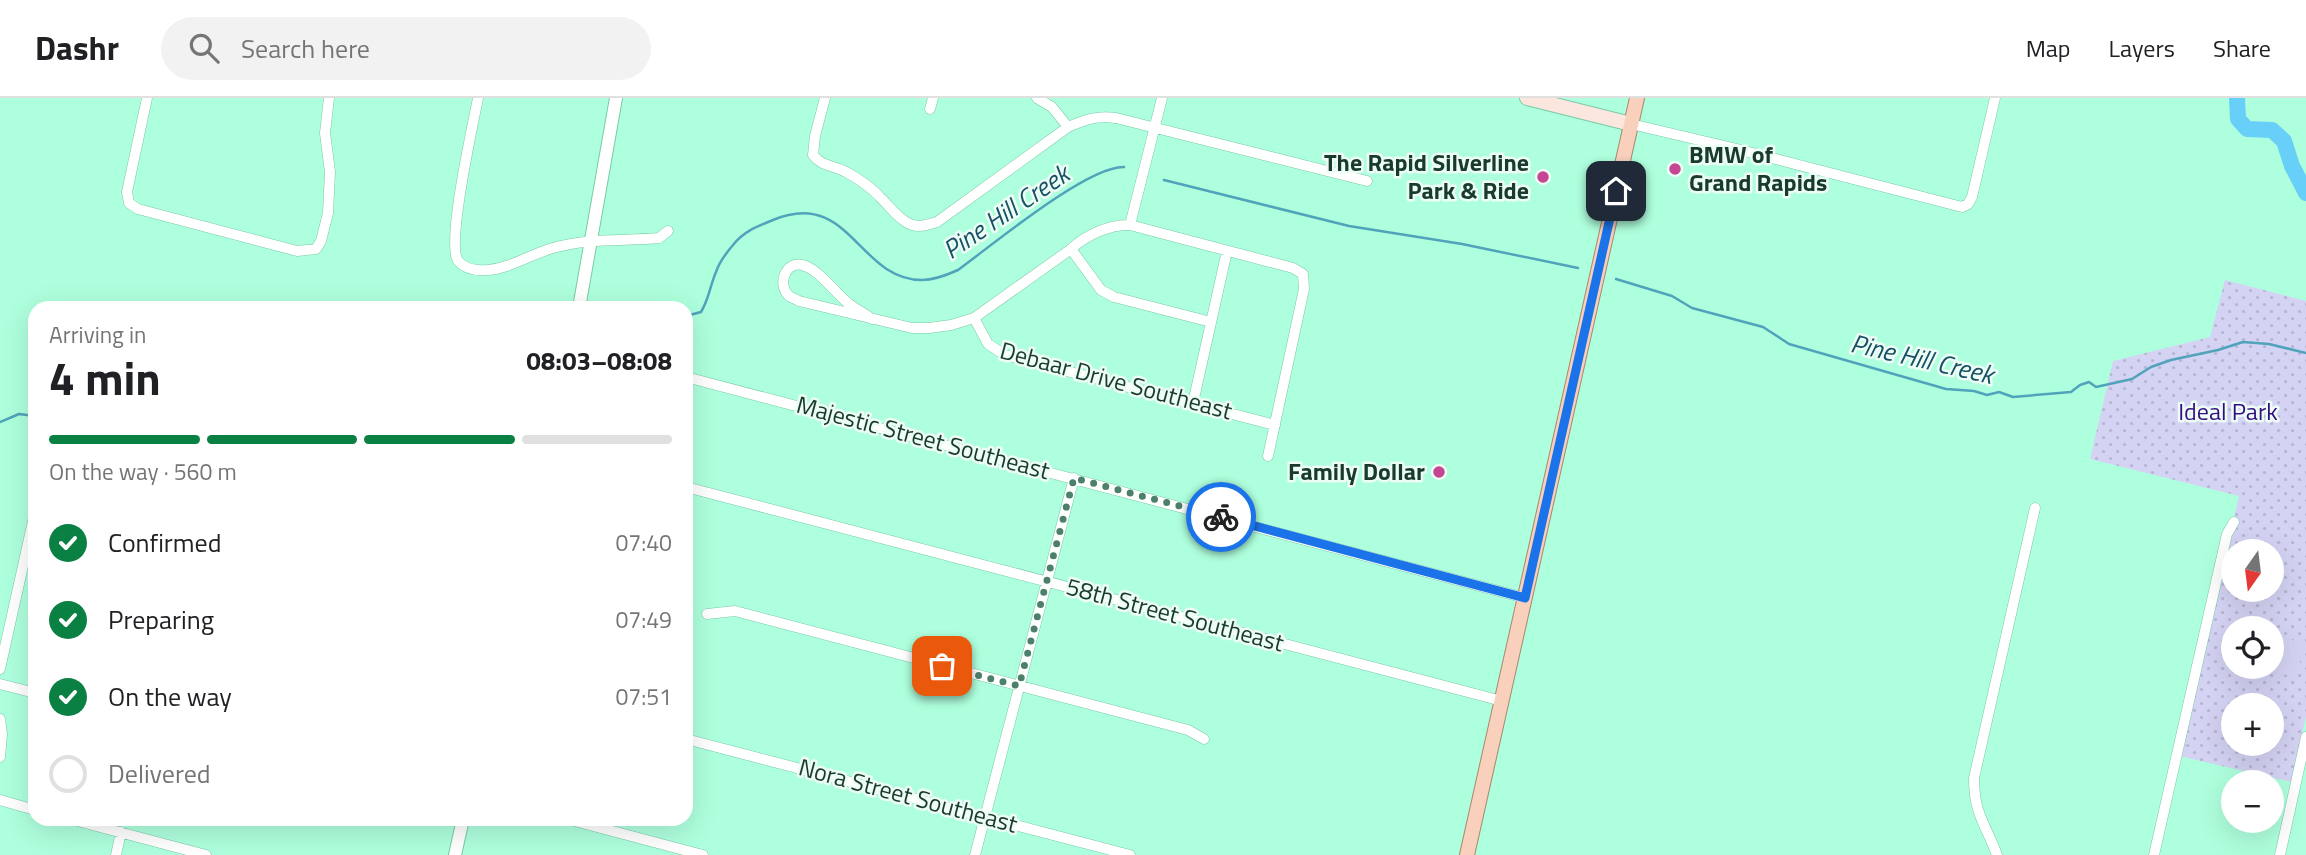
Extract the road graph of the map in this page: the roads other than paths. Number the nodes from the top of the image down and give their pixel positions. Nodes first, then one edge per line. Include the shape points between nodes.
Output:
1 (147, 98) edge
2 (329, 98) edge
3 (478, 98) edge
4 (616, 98) edge
5 (825, 98) edge
6 (933, 98) edge
7 (1037, 98) edge
8 (1162, 98) edge
9 (1527, 98) edge
10 (1637, 98) edge
11 (1995, 98) edge
12 (930, 109) dead end
13 (1630, 124) junction
14 (1068, 127) junction
15 (1154, 127) junction
16 (1367, 181) dead end
17 (1130, 225) junction
18 (668, 231) dead end
19 (591, 241) junction
20 (1072, 249) junction
21 (1227, 251) junction
22 (580, 301) edge
23 (974, 318) junction
24 (872, 319) junction
25 (1211, 322) junction
26 (693, 379) edge
27 (1194, 403) junction
28 (1275, 425) junction
29 (1268, 456) dead end
30 (1074, 478) junction
31 (693, 489) edge
32 (2035, 508) dead end
33 (2234, 522) dead end
34 (28, 543) edge
35 (1047, 581) junction
36 (1525, 598) junction
37 (707, 614) dead end
38 (0, 669) edge
39 (0, 684) edge
40 (1019, 686) junction
41 (28, 691) edge
42 (1502, 701) junction
43 (0, 719) edge
44 (2306, 737) edge
45 (1204, 739) dead end
46 (693, 741) edge
47 (0, 757) edge
48 (0, 800) edge
49 (28, 808) edge
50 (985, 816) junction
51 (97, 826) edge
52 (461, 826) edge
53 (593, 826) edge
54 (121, 832) junction
55 (116, 855) edge
56 (206, 855) edge
57 (455, 855) edge
58 (703, 855) edge
59 (975, 855) edge
60 (1130, 855) edge
61 (1467, 855) edge
62 (1997, 855) edge
63 (2154, 855) edge
64 (2280, 855) edge

1 - 2 street via 127,192 129,202 138,209 297,251 316,249 328,213 330,172 325,133
3 - 19 street via 455,228 459,261 477,270 497,268 553,248
4 - 19 street
5 - 14 street via 815,136 816,160 873,189 906,223 919,227 937,222
6 - 12 street
7 - 14 street via 1052,107
8 - 15 street
9 - 13 main road
10 - 13 main road
11 - 13 street via 1972,197 1958,208
13 - 36 main road
14 - 15 street via 1099,116
15 - 16 street
15 - 17 street
17 - 20 street via 1095,234
17 - 21 street
18 - 19 street via 659,238
19 - 22 street
20 - 23 street
20 - 25 street via 1101,290 1114,297
21 - 25 street
21 - 28 street via 1304,274
23 - 24 street via 929,328
23 - 27 street, Debaar Drive Southeast via 988,344 1005,355
24 - 24 street via 789,296 783,285 785,274 791,267 804,265
25 - 27 street
26 - 30 street, Majestic Street Southeast
27 - 28 street, Debaar Drive Southeast
28 - 29 street
30 - 35 street
30 - 36 street, Majestic Street Southeast
31 - 35 street, 58th Street Southeast
32 - 62 street via 1974,778 1979,818
33 - 63 street via 2227,534
34 - 38 street
35 - 40 street
35 - 42 street, 58th Street Southeast
36 - 42 main road
37 - 40 street via 735,611
39 - 41 street
40 - 45 street via 1188,730
40 - 50 street
42 - 61 main road
43 - 47 street
44 - 64 street
46 - 50 street, Nora Street Southeast
48 - 49 street
50 - 59 street
50 - 60 street, Nora Street Southeast
51 - 54 street
52 - 57 street
53 - 58 street
54 - 55 street
54 - 56 street

